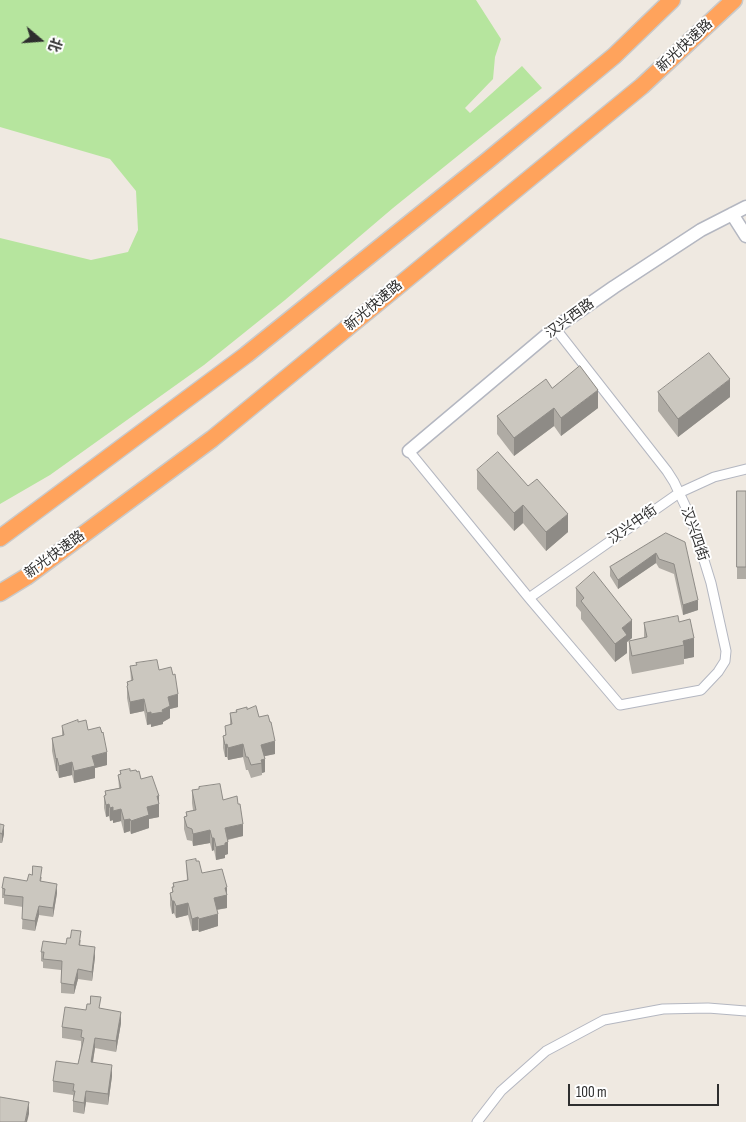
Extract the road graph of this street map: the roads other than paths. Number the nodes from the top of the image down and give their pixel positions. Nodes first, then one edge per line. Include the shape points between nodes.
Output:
1 (672, 0) edge
2 (732, 2) edge
3 (741, 212) edge
4 (746, 236) edge
5 (555, 328) junction
6 (409, 451) joint
7 (746, 469) edge
8 (679, 493) junction
9 (4, 533) edge
10 (0, 593) edge
11 (528, 598) junction
12 (746, 1011) edge
13 (477, 1122) edge

1 - 9 highway via 614,56 487,162 246,355
2 - 10 highway, 新光快速路 via 642,86 212,439
3 - 4 street
3 - 5 street, 汉兴西路 via 700,230
5 - 6 street, 汉兴西路
5 - 8 street, 汉兴四街 via 667,471
6 - 11 street
7 - 8 street, 汉兴中街 via 714,477
8 - 11 street, 汉兴中街
8 - 11 street, 汉兴四街 via 691,518 711,583 726,651 725,661 718,672 701,690 620,705
12 - 13 street via 662,1009 604,1020 546,1051 501,1091

